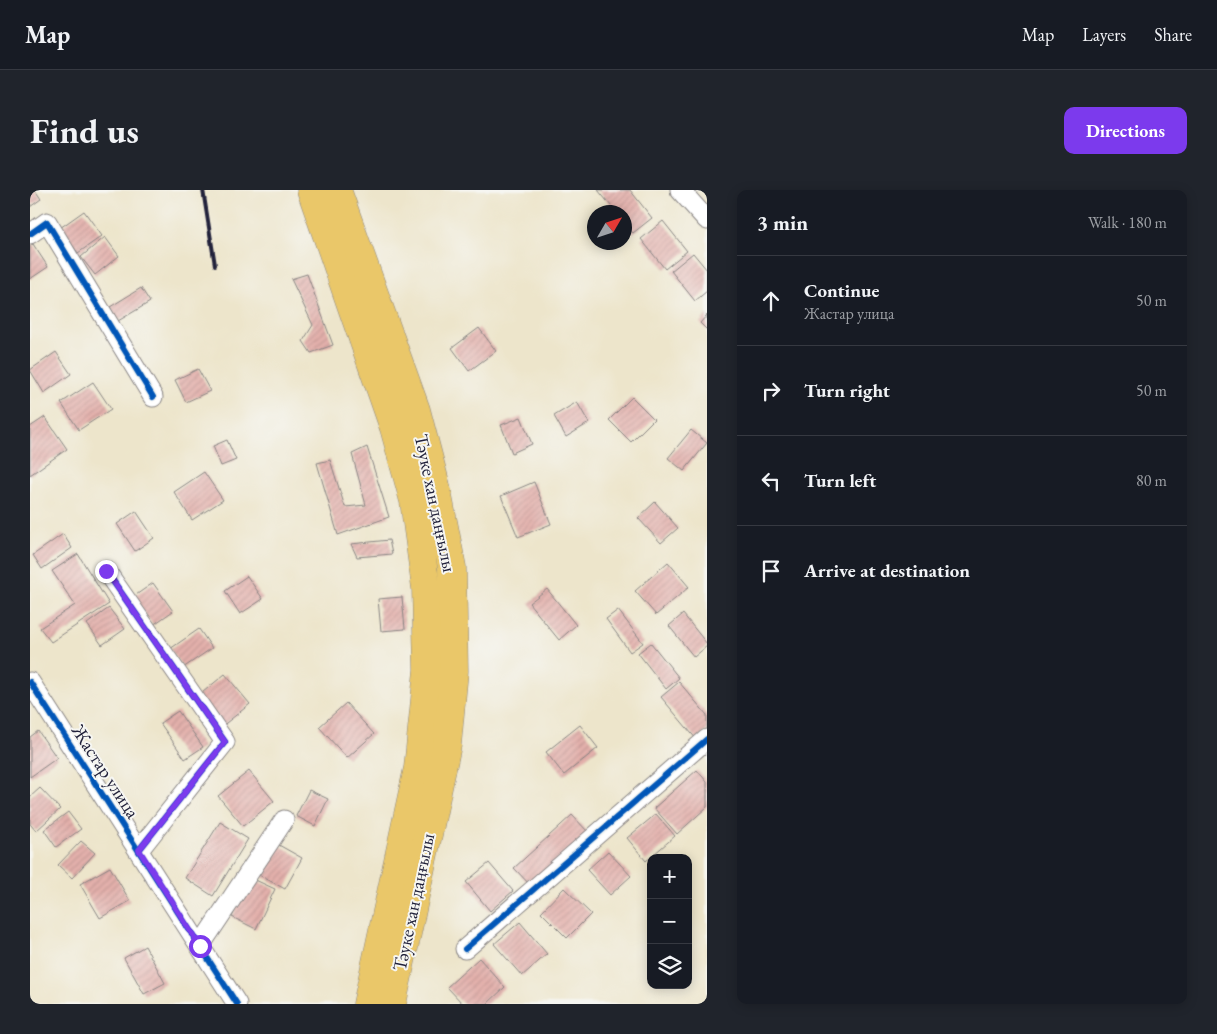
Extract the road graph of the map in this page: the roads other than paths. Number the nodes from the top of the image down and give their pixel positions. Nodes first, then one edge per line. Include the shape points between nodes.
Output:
1 (311, 190) edge
2 (337, 190) edge
3 (680, 190) edge
4 (707, 220) edge
5 (30, 234) edge
6 (153, 396) dead end
7 (106, 571) dead end
8 (30, 682) edge
9 (707, 739) edge
10 (284, 820) dead end
11 (139, 850) junction
12 (200, 946) junction
13 (465, 949) dead end
14 (237, 1004) edge
15 (367, 1004) edge
16 (392, 1004) edge

1 - 15 main road, Тәуке хан даңғылы via 394,428 414,501 426,588 428,670 418,768
2 - 16 main road, Тәуке хан даңғылы via 416,410 436,486 452,567 454,671 447,745
3 - 4 street
5 - 6 street via 48,222
7 - 11 street via 225,742
8 - 11 street, Жастар улица
9 - 13 street
10 - 12 street
11 - 12 street, Жастар улица
12 - 14 street, Жастар улица

